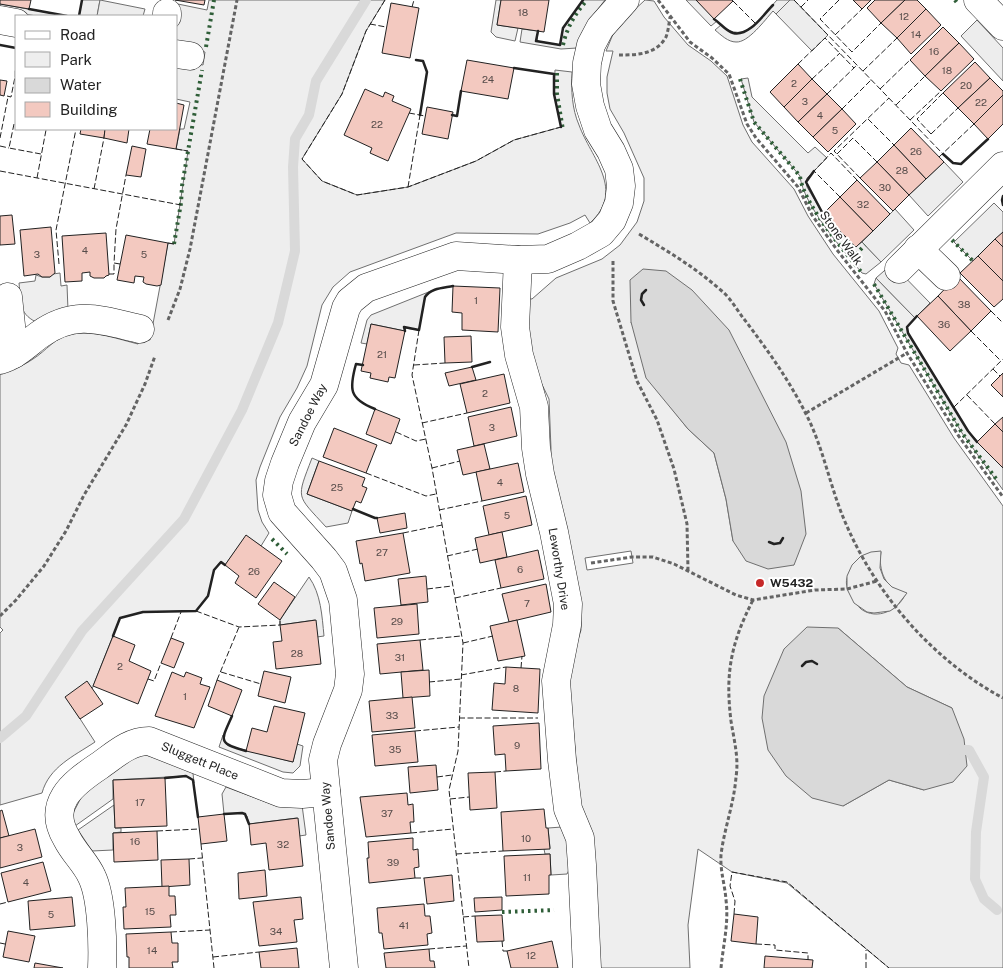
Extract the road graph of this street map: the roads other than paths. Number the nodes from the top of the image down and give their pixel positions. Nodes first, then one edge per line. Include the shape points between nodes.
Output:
1 (625, 0) edge
2 (978, 0) edge
3 (0, 20) edge
4 (15, 23) edge
5 (1003, 26) edge
6 (1003, 166) edge
7 (918, 249) junction
8 (518, 260) junction
9 (899, 269) dead end
10 (946, 276) dead end
11 (8, 297) dead end
12 (140, 329) dead end
13 (7, 357) edge
14 (326, 792) junction
15 (102, 968) edge
16 (344, 968) edge
17 (586, 968) edge

1 - 8 street, Sandoe Way via 600,28 591,45 586,73 590,106 598,130 619,169 619,203 612,220 600,233 578,246 548,259
2 - 5 street
3 - 4 street
6 - 7 street
7 - 9 street
7 - 10 street
8 - 14 street, Sandoe Way via 456,256 366,288 356,295 346,308 324,384 302,422 285,463 277,495 282,512 333,571 343,600 350,674 348,690 323,760
8 - 17 street, Leworthy Drive via 514,327 534,407 540,474 568,604 556,681 568,809 580,838
11 - 13 street
12 - 13 street via 77,318 42,333
14 - 15 street, Sluggett Place via 281,793 149,741 125,747 76,782 61,804 59,817 67,840 86,866 95,886
14 - 16 street, Sandoe Way

